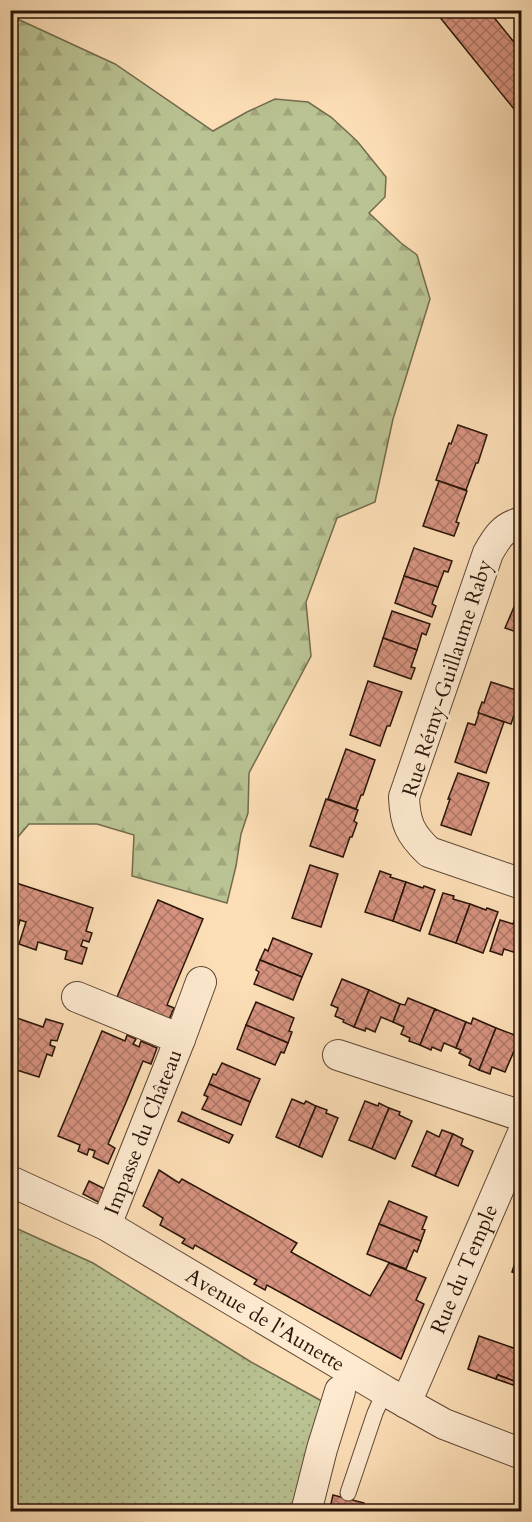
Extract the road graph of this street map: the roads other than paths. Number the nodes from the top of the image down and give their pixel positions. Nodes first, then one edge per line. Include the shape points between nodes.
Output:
1 (522, 522) edge
2 (522, 884) edge
3 (201, 982) dead end
4 (77, 997) dead end
5 (180, 1039) junction
6 (338, 1055) dead end
7 (522, 1116) edge
8 (522, 1135) edge
9 (10, 1181) edge
10 (106, 1225) junction
11 (340, 1391) dead end
12 (396, 1397) junction
13 (522, 1454) edge
14 (348, 1493) dead end
15 (306, 1512) edge

1 - 2 street, Rue Rémy-Guillaume Raby via 506,528 488,553 404,797 410,831 429,852
3 - 5 street, Impasse du Château
4 - 5 street, Impasse du Château
5 - 10 street, Impasse du Château
6 - 7 street
8 - 12 street, Rue du Temple
9 - 10 street, Avenue de l'Aunette
10 - 12 street, Avenue de l'Aunette
11 - 15 street
12 - 13 street, Avenue de l'Aunette via 444,1424
12 - 14 lane via 375,1413

